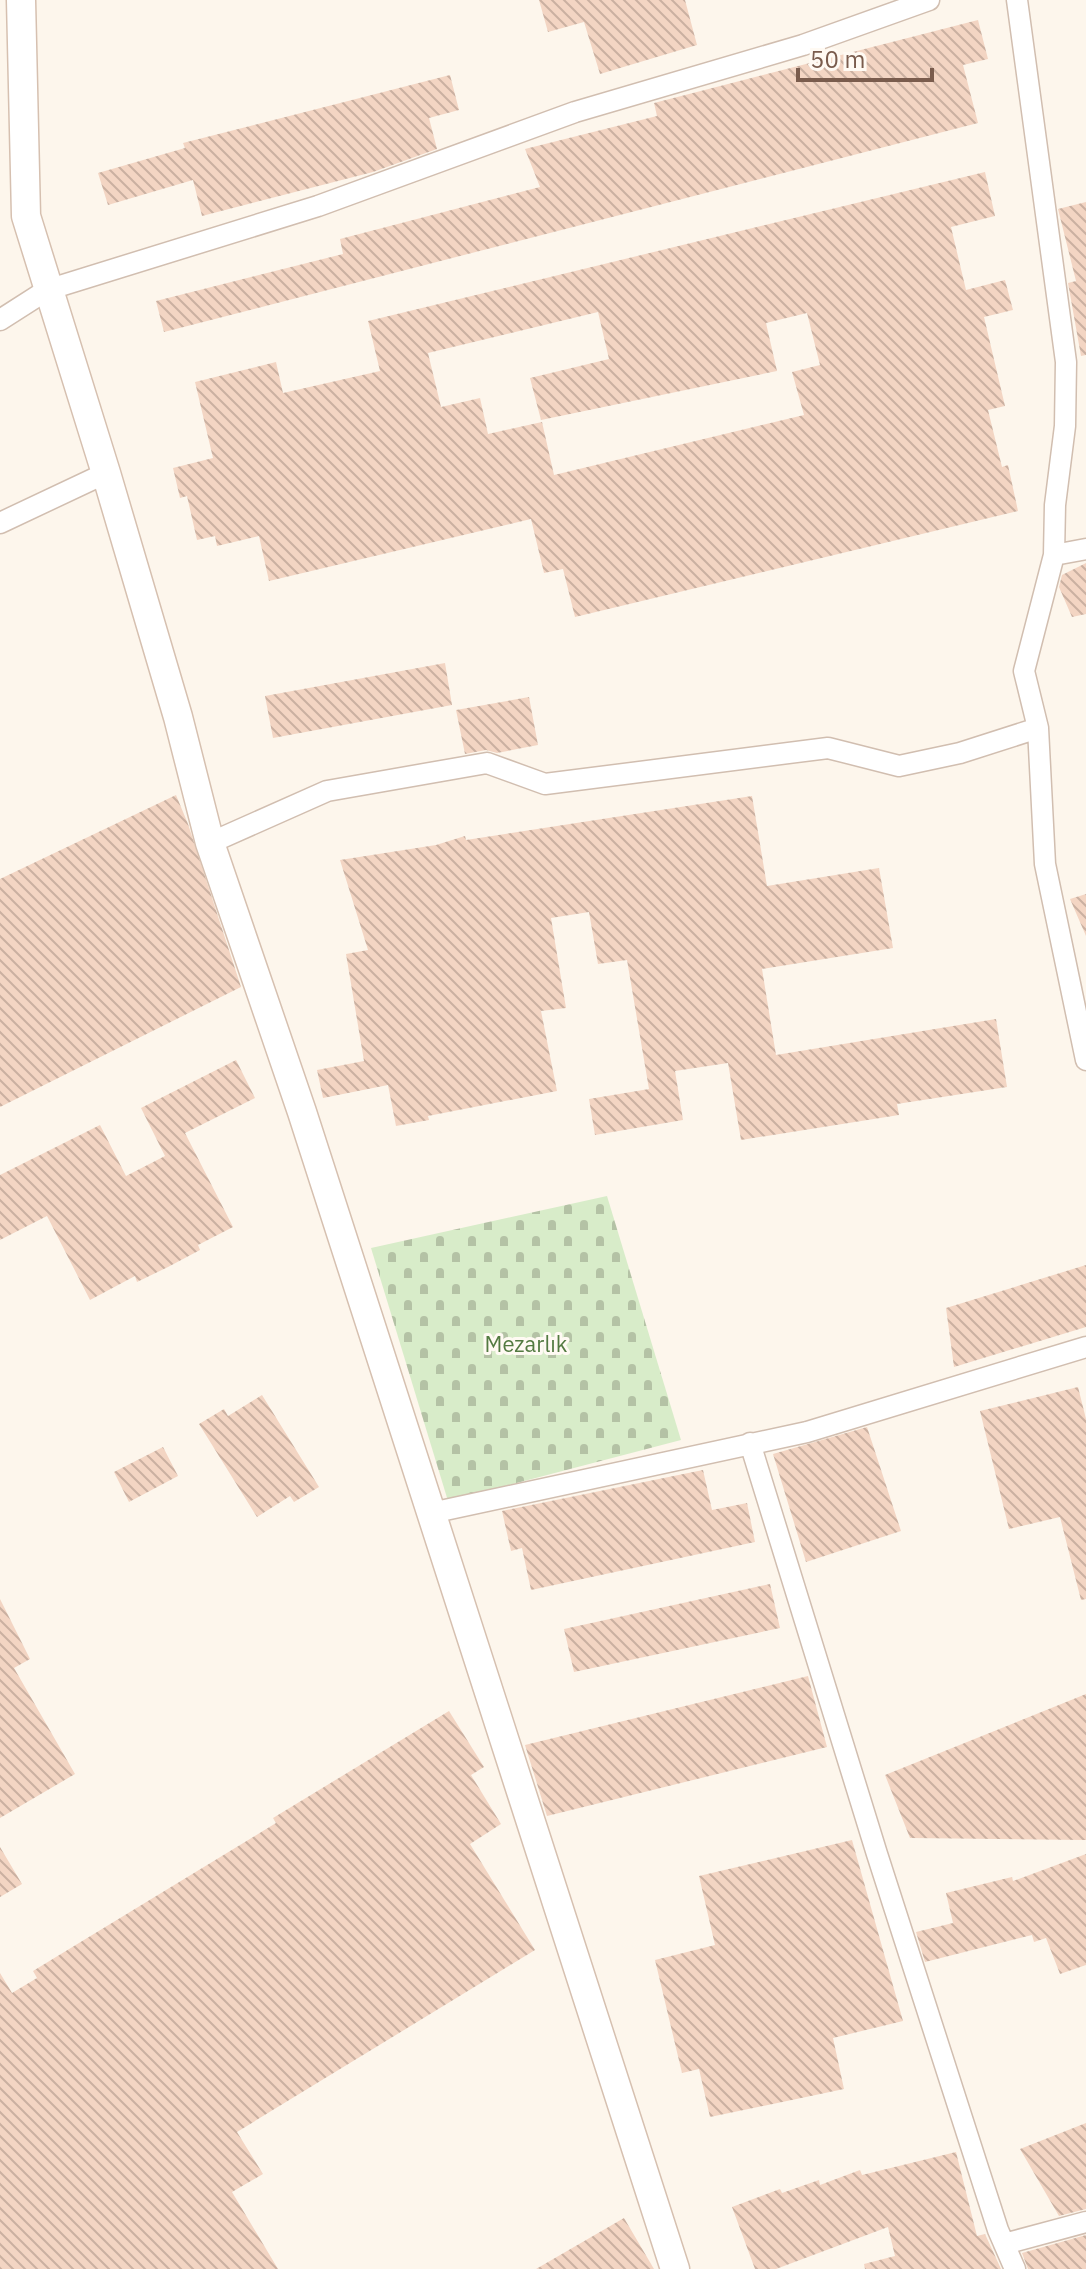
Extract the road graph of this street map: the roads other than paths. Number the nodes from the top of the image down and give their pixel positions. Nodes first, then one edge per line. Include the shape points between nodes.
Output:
1 (21, 0) edge
2 (929, 0) edge
3 (1017, 0) edge
4 (47, 290) junction
5 (0, 320) edge
6 (106, 473) junction
7 (0, 523) edge
8 (1086, 549) edge
9 (1054, 555) junction
10 (1038, 728) junction
11 (210, 843) junction
12 (1086, 1060) edge
13 (1086, 1347) edge
14 (750, 1443) junction
15 (431, 1513) junction
16 (1086, 2222) edge
17 (1004, 2244) junction
18 (675, 2269) edge
19 (1015, 2269) edge

1 - 4 street via 26,216
2 - 4 street via 803,45 575,112 318,206
3 - 9 street via 1066,362
4 - 5 street
4 - 6 street
6 - 7 street
6 - 11 street
8 - 9 street
9 - 10 street via 1024,671
10 - 11 street via 899,766 828,748 545,784 487,763 327,791
10 - 12 street via 1045,864
11 - 15 street
13 - 14 street via 807,1432
14 - 15 street
14 - 17 street
15 - 18 street
16 - 17 street
17 - 19 street

